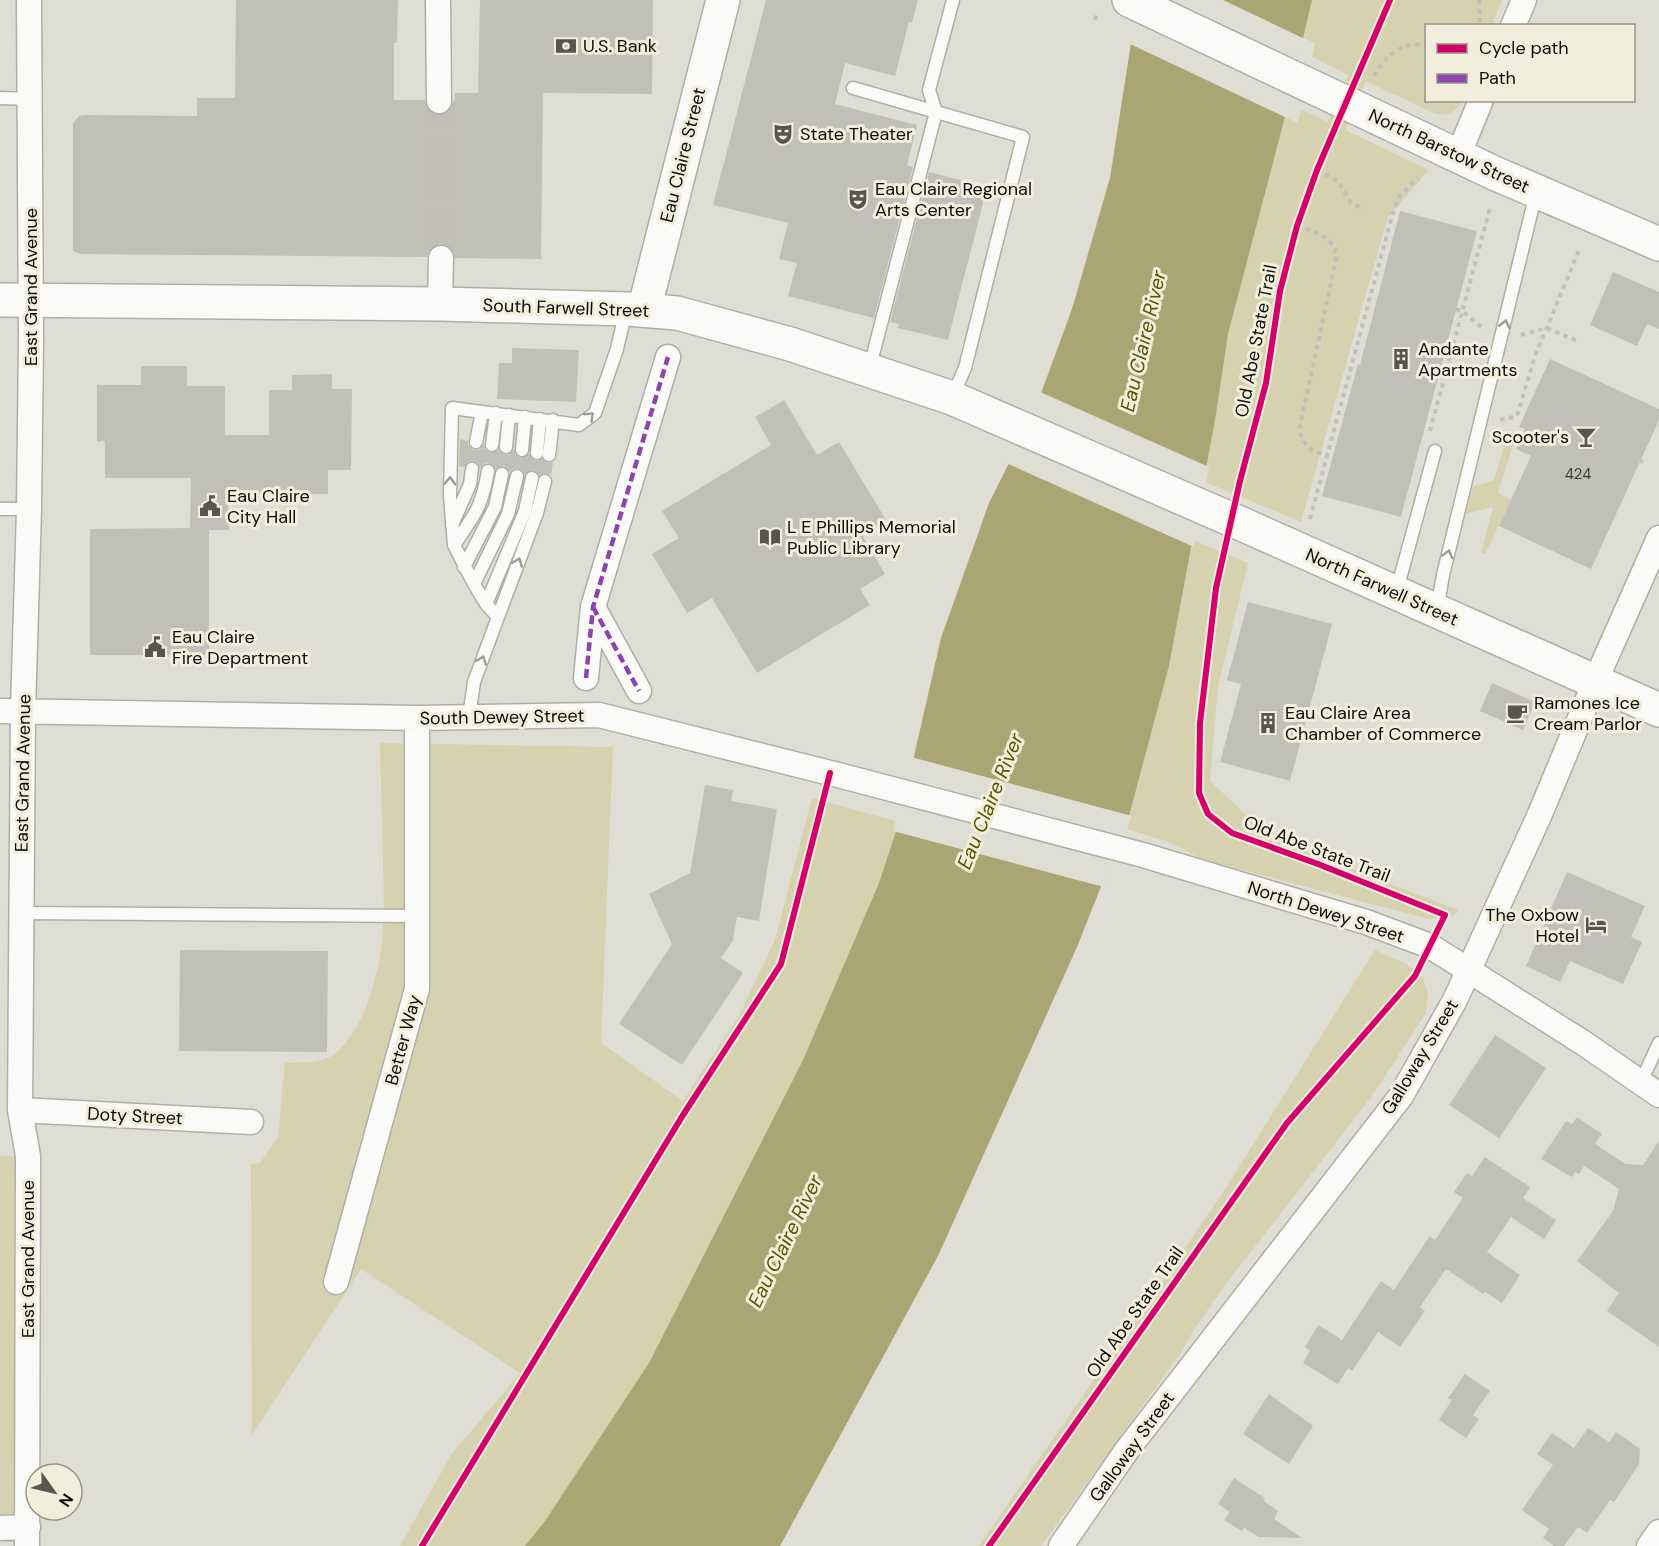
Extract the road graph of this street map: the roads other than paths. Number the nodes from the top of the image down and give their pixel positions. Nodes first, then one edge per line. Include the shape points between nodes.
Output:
1 (29, 0) edge
2 (438, 0) edge
3 (723, 0) edge
4 (953, 0) edge
5 (1129, 0) edge
6 (1524, 0) edge
7 (1514, 24) edge
8 (854, 88) dead end
9 (0, 98) edge
10 (30, 99) junction
11 (439, 101) tunnel mouth
12 (1480, 102) edge
13 (936, 112) junction
14 (1458, 156) junction
15 (1537, 191) junction
16 (1659, 244) edge
17 (441, 258) tunnel mouth
18 (16, 300) edge
19 (440, 304) junction
20 (635, 310) junction
21 (668, 357) dead end
22 (869, 370) junction
23 (952, 398) junction
24 (482, 412) junction
25 (496, 413) junction
26 (509, 415) junction
27 (525, 417) junction
28 (540, 419) junction
29 (553, 420) junction
30 (476, 442) dead end
31 (492, 445) dead end
32 (506, 447) dead end
33 (522, 450) dead end
34 (1435, 451) dead end
35 (1105, 464) joint
36 (472, 469) dead end
37 (488, 471) dead end
38 (502, 474) dead end
39 (517, 476) dead end
40 (532, 478) dead end
41 (545, 481) dead end
42 (0, 509) edge
43 (30, 509) junction
44 (452, 526) junction
45 (1659, 538) edge
46 (454, 545) junction
47 (464, 567) junction
48 (474, 584) junction
49 (1396, 594) junction
50 (486, 604) junction
51 (592, 607) junction
52 (1437, 612) junction
53 (498, 617) junction
54 (586, 678) dead end
55 (1595, 682) junction
56 (639, 691) dead end
57 (1659, 710) edge
58 (12, 711) edge
59 (469, 717) junction
60 (417, 718) junction
61 (992, 816) joint
62 (22, 913) junction
63 (417, 915) junction
64 (1469, 969) junction
65 (1659, 1042) edge
66 (1650, 1089) edge
67 (20, 1110) junction
68 (251, 1122) dead end
69 (336, 1282) dead end
70 (0, 1528) edge
71 (1659, 1532) edge
72 (28, 1536) edge
73 (1061, 1546) edge
74 (1649, 1546) edge

1 - 10 street, East Grand Avenue
2 - 11 street
3 - 20 main road, Eau Claire Street
4 - 13 lane via 929,90
5 - 14 main road, North Barstow Street
6 - 7 street
8 - 13 lane
9 - 10 lane
10 - 18 street, East Grand Avenue
12 - 14 street
13 - 22 lane
13 - 23 lane via 1023,136 965,368
14 - 15 main road, North Barstow Street
15 - 16 main road, North Barstow Street
52 -> 15 lane
17 - 19 street
18 - 19 main road, South Farwell Street
18 - 43 street, East Grand Avenue
19 - 20 main road, South Farwell Street
20 - 22 main road, South Farwell Street via 689,316
29 -> 20 lane via 579,425 595,413 616,349
21 - 51 street
22 - 23 main road, South Farwell Street
23 - 35 main road, South Farwell Street
24 - 25 lane
24 - 30 lane
44 -> 24 lane via 452,408
25 - 26 lane
25 - 31 lane
26 - 27 lane
26 - 32 lane
27 - 28 lane
27 - 33 lane
28 - 29 lane
28 - 29 lane via 543,454
34 - 49 lane
35 - 49 main road, North Farwell Street
36 - 44 lane via 470,484
37 - 46 lane via 484,496
38 - 47 lane via 495,507
39 - 48 lane via 508,514
40 - 50 lane via 525,511
53 -> 41 lane
42 - 43 lane
43 - 58 street, East Grand Avenue
44 - 46 lane
45 - 55 street, Galloway Street
46 - 47 lane
47 - 48 lane
48 - 50 lane
49 - 52 main road, North Farwell Street
50 - 53 lane
51 - 54 street
51 - 56 street
52 - 55 main road, North Farwell Street
59 -> 53 lane via 474,682
55 - 57 main road, North Farwell Street
55 - 64 street, Galloway Street
58 - 60 street, South Dewey Street
58 - 62 street, East Grand Avenue
59 - 60 street, South Dewey Street
59 - 61 street, South Dewey Street via 599,716
60 - 63 street, Better Way
61 - 64 street, North Dewey Street via 1143,855 1366,922 1430,946
62 - 63 lane
62 - 67 street, East Grand Avenue
63 - 69 street, Better Way via 417,989
64 - 66 street, North Dewey Street
64 - 73 street, Galloway Street via 1401,1096 1127,1450
65 - 66 lane
67 - 68 street, Doty Street
67 - 72 street, East Grand Avenue via 28,1156
70 - 72 street
71 - 74 street

